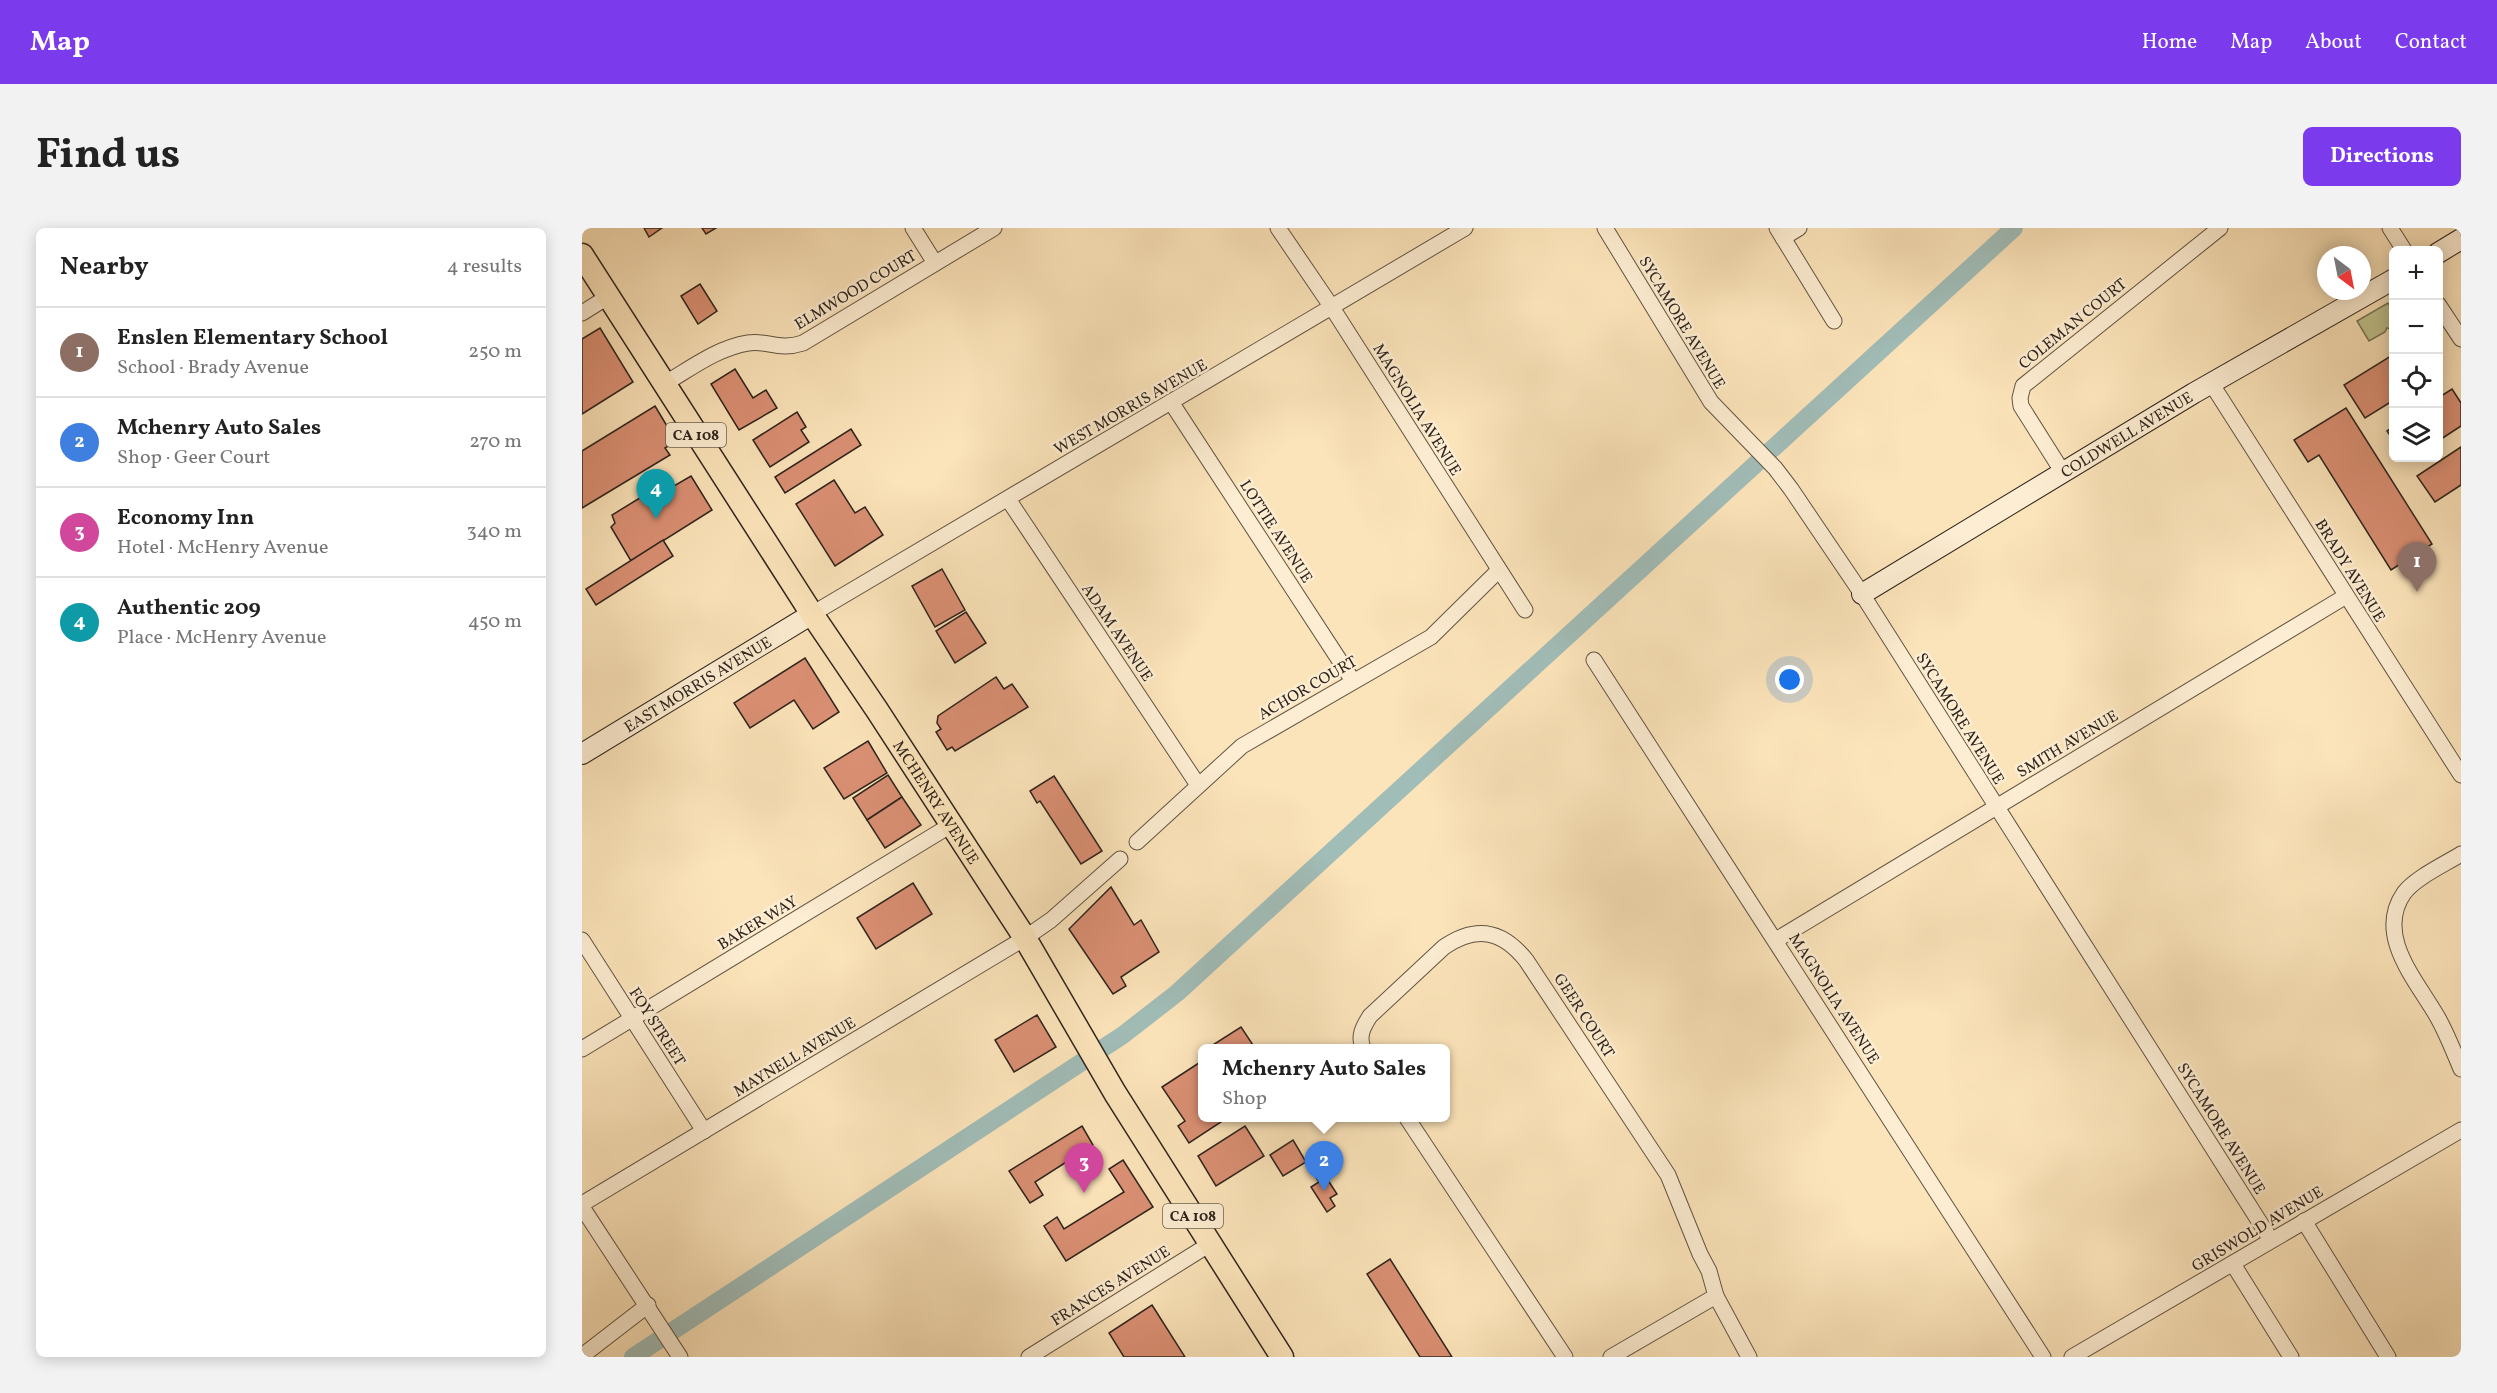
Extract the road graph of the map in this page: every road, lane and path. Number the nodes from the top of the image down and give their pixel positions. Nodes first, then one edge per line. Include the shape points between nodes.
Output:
1 (913, 228) edge
2 (994, 228) edge
3 (1278, 228) edge
4 (1465, 228) edge
5 (1605, 228) edge
6 (1799, 228) edge
7 (2220, 228) edge
8 (2390, 228) edge
9 (1780, 233) edge
10 (2461, 239) edge
11 (2401, 246) edge
12 (2443, 250) edge
13 (582, 255) edge
14 (935, 263) junction
15 (2389, 282) edge
16 (609, 296) junction
17 (1331, 306) junction
18 (2443, 310) edge
19 (582, 313) edge
20 (1834, 321) dead end
21 (2461, 339) edge
22 (2211, 383) junction
23 (664, 384) junction
24 (1171, 402) junction
25 (2062, 471) junction
26 (1008, 499) junction
27 (1499, 570) junction
28 (1862, 594) junction
29 (2346, 596) junction
30 (1525, 610) dead end
31 (812, 614) junction
32 (1594, 660) dead end
33 (1353, 681) junction
34 (582, 754) edge
35 (2461, 775) edge
36 (1198, 785) junction
37 (1996, 807) junction
38 (951, 825) junction
39 (1137, 842) dead end
40 (2461, 854) edge
41 (1120, 859) dead end
42 (1025, 938) junction
43 (582, 940) edge
44 (1776, 940) junction
45 (631, 1018) junction
46 (1362, 1044) edge
47 (582, 1048) edge
48 (2461, 1069) edge
49 (1410, 1122) edge
50 (2461, 1130) edge
51 (704, 1131) junction
52 (582, 1205) edge
53 (2304, 1221) junction
54 (2271, 1240) junction
55 (1210, 1244) junction
56 (2234, 1264) junction
57 (1716, 1296) junction
58 (648, 1305) junction
59 (678, 1354) edge
60 (582, 1356) edge
61 (1029, 1357) edge
62 (1282, 1357) edge
63 (1564, 1357) edge
64 (1611, 1357) edge
65 (1749, 1357) edge
66 (2043, 1357) edge
67 (2072, 1357) edge
68 (2291, 1357) edge
69 (2388, 1357) edge

1 - 14 street
2 - 14 street, ELMWOOD COURT
3 - 17 street, MAGNOLIA AVENUE
4 - 17 street, WEST MORRIS AVENUE
5 - 28 street, SYCAMORE AVENUE via 1711,402 1775,468
6 - 9 street
7 - 25 street, COLEMAN COURT via 2024,386 2021,406
8 - 11 street
9 - 20 street
10 - 12 street
13 - 16 main road, MCHENRY AVENUE / CA 108
14 - 23 street, ELMWOOD COURT via 802,343 788,348 750,343 733,347
15 - 22 street, COLDWELL AVENUE
16 - 19 street
16 - 23 main road, MCHENRY AVENUE / CA 108
17 - 24 street, WEST MORRIS AVENUE
17 - 27 street, MAGNOLIA AVENUE
18 - 21 street
22 - 25 street, COLDWELL AVENUE
22 - 29 street, BRADY AVENUE
23 - 31 main road, MCHENRY AVENUE / CA 108
24 - 26 street, WEST MORRIS AVENUE
24 - 33 street, LOTTIE AVENUE
25 - 28 street, COLDWELL AVENUE
26 - 31 street, WEST MORRIS AVENUE
26 - 36 street, ADAM AVENUE
27 - 30 street, MAGNOLIA AVENUE
27 - 33 street, ACHOR COURT via 1431,636
28 - 37 street, SYCAMORE AVENUE
29 - 35 street, BRADY AVENUE
29 - 37 street, SMITH AVENUE
31 - 34 street, EAST MORRIS AVENUE
31 - 38 main road, MCHENRY AVENUE / CA 108
32 - 44 street, MAGNOLIA AVENUE
33 - 36 street, ACHOR COURT via 1242,746
36 - 39 street, ACHOR COURT
37 - 44 street, SMITH AVENUE
37 - 54 street, SYCAMORE AVENUE
38 - 42 main road, MCHENRY AVENUE / CA 108
38 - 45 street, BAKER WAY
40 - 48 street via 2411,886 2396,908 2393,921 2394,939 2403,959 2440,1021
41 - 42 street
42 - 51 street, MAYNELL AVENUE
42 - 55 main road, MCHENRY AVENUE / CA 108 via 1104,1076
43 - 45 street, FOY STREET
44 - 66 street, MAGNOLIA AVENUE
45 - 47 street, BAKER WAY
45 - 51 street, FOY STREET
46 - 57 street, GEER COURT via 1362,1028 1370,1016 1457,938 1483,933 1510,943 1526,960 1668,1175
49 - 63 street
50 - 53 street, GRISWOLD AVENUE
51 - 52 street, MAYNELL AVENUE
52 - 58 street
53 - 54 street, GRISWOLD AVENUE
53 - 69 street
54 - 56 street, GRISWOLD AVENUE
55 - 61 street, FRANCES AVENUE
55 - 62 main road, MCHENRY AVENUE / CA 108
56 - 67 street, GRISWOLD AVENUE
56 - 68 street
57 - 64 street
57 - 65 street, GEER COURT
58 - 59 street
58 - 60 street

